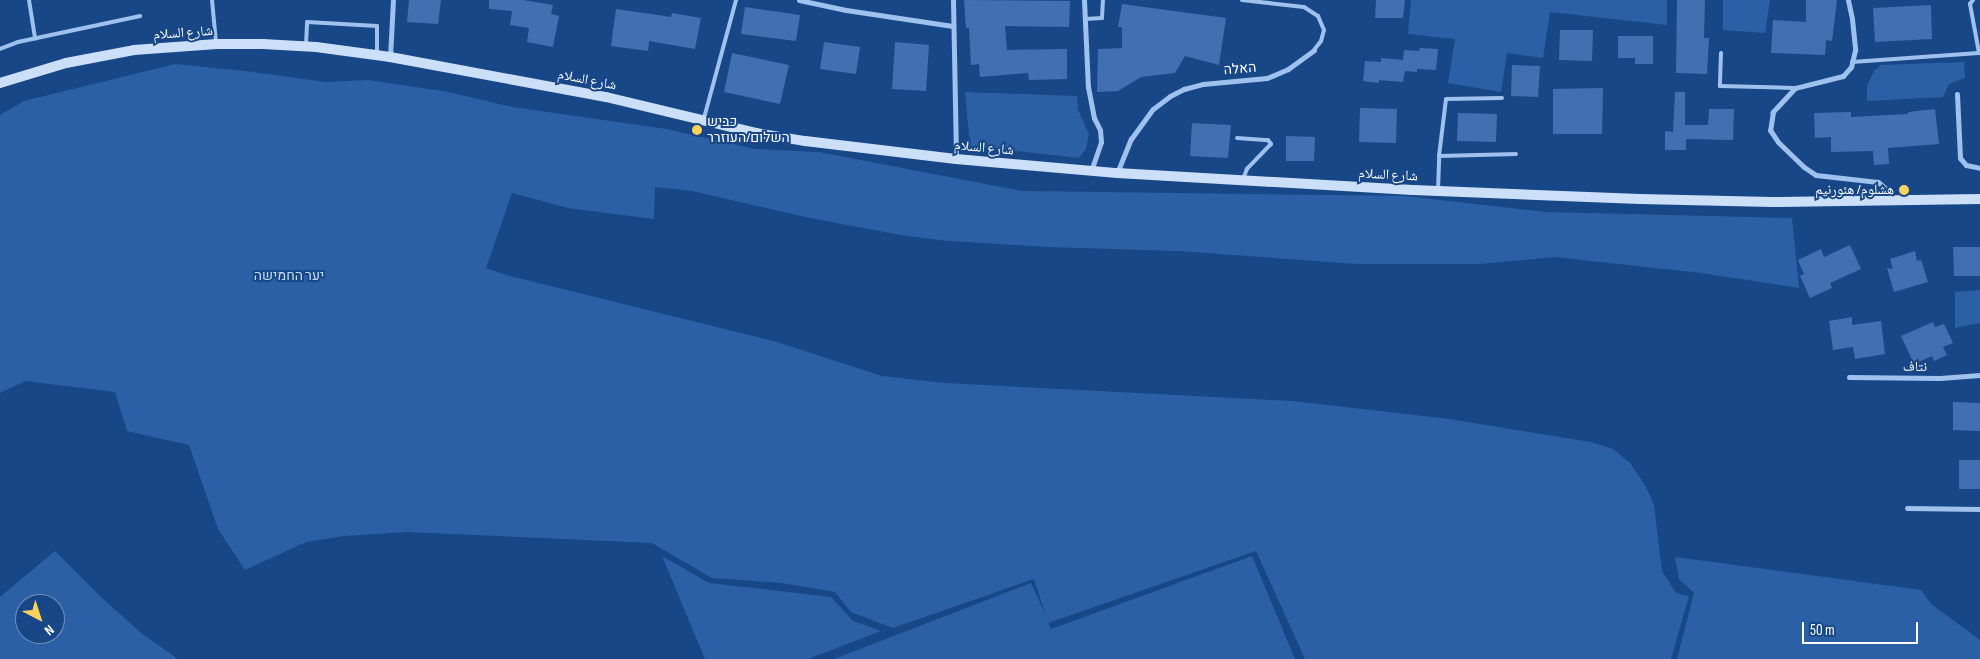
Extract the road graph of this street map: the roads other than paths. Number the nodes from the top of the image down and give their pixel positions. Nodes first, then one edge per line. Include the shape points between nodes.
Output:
1 (29, 0) edge
2 (212, 0) edge
3 (393, 0) edge
4 (736, 0) edge
5 (798, 0) edge
6 (953, 0) edge
7 (1084, 0) edge
8 (1103, 0) edge
9 (1242, 0) edge
10 (1848, 0) edge
11 (1973, 0) edge
12 (140, 16) dead end
13 (1085, 19) junction
14 (953, 26) junction
15 (35, 38) junction
16 (217, 44) junction
17 (306, 46) junction
18 (0, 49) edge
19 (1314, 50) joint
20 (1721, 53) dead end
21 (377, 56) junction
22 (390, 57) junction
23 (1852, 62) junction
24 (0, 83) edge
25 (1795, 88) junction
26 (1957, 94) dead end
27 (1502, 98) dead end
28 (704, 121) junction
29 (1236, 138) dead end
30 (1516, 154) dead end
31 (1439, 156) junction
32 (956, 159) junction
33 (1980, 168) edge
34 (1091, 171) junction
35 (1117, 173) junction
36 (1243, 180) junction
37 (1438, 191) junction
38 (1980, 199) edge
39 (1891, 200) junction
40 (1980, 375) edge
41 (1849, 377) dead end
42 (1908, 508) dead end
43 (1980, 509) edge

1 - 15 lane
2 - 16 lane
3 - 22 street
4 - 28 lane
5 - 14 street
6 - 14 street
7 - 13 street
8 - 13 lane via 1102,18
9 - 19 lane, האלה via 1304,7 1318,16 1324,30
10 - 23 street via 1855,50
11 - 23 lane via 1970,4 1979,53
12 - 15 lane
13 - 34 street via 1088,87 1094,118 1100,130 1100,142
14 - 32 street
15 - 18 lane
16 - 17 main road, شارع السلام
16 - 24 main road, شارع السلام via 169,46 99,56
17 - 21 main road, شارع السلام
17 - 21 lane via 307,22 377,26
19 - 35 street, האלה via 1288,69 1267,78 1202,84 1184,88 1170,96 1153,109 1131,139
20 - 25 lane via 1720,86
21 - 22 main road, شارع السلام
22 - 28 main road, شارع السلام via 606,97
23 - 25 street via 1843,76
25 - 39 street via 1773,112 1770,130 1778,142 1816,175 1878,182
26 - 33 street via 1960,158 1966,165
27 - 31 lane via 1446,99
28 - 32 main road, شارع السلام via 805,142
29 - 36 lane via 1268,140 1271,144 1247,169
30 - 31 lane
31 - 37 lane
32 - 34 main road, شارع السلام
34 - 35 main road, شارع السلام
35 - 36 main road, شارع السلام
36 - 37 main road, شارع السلام
37 - 39 main road, شارع السلام via 1772,202
38 - 39 main road, شارع السلام
40 - 41 street, نتاف
42 - 43 street

